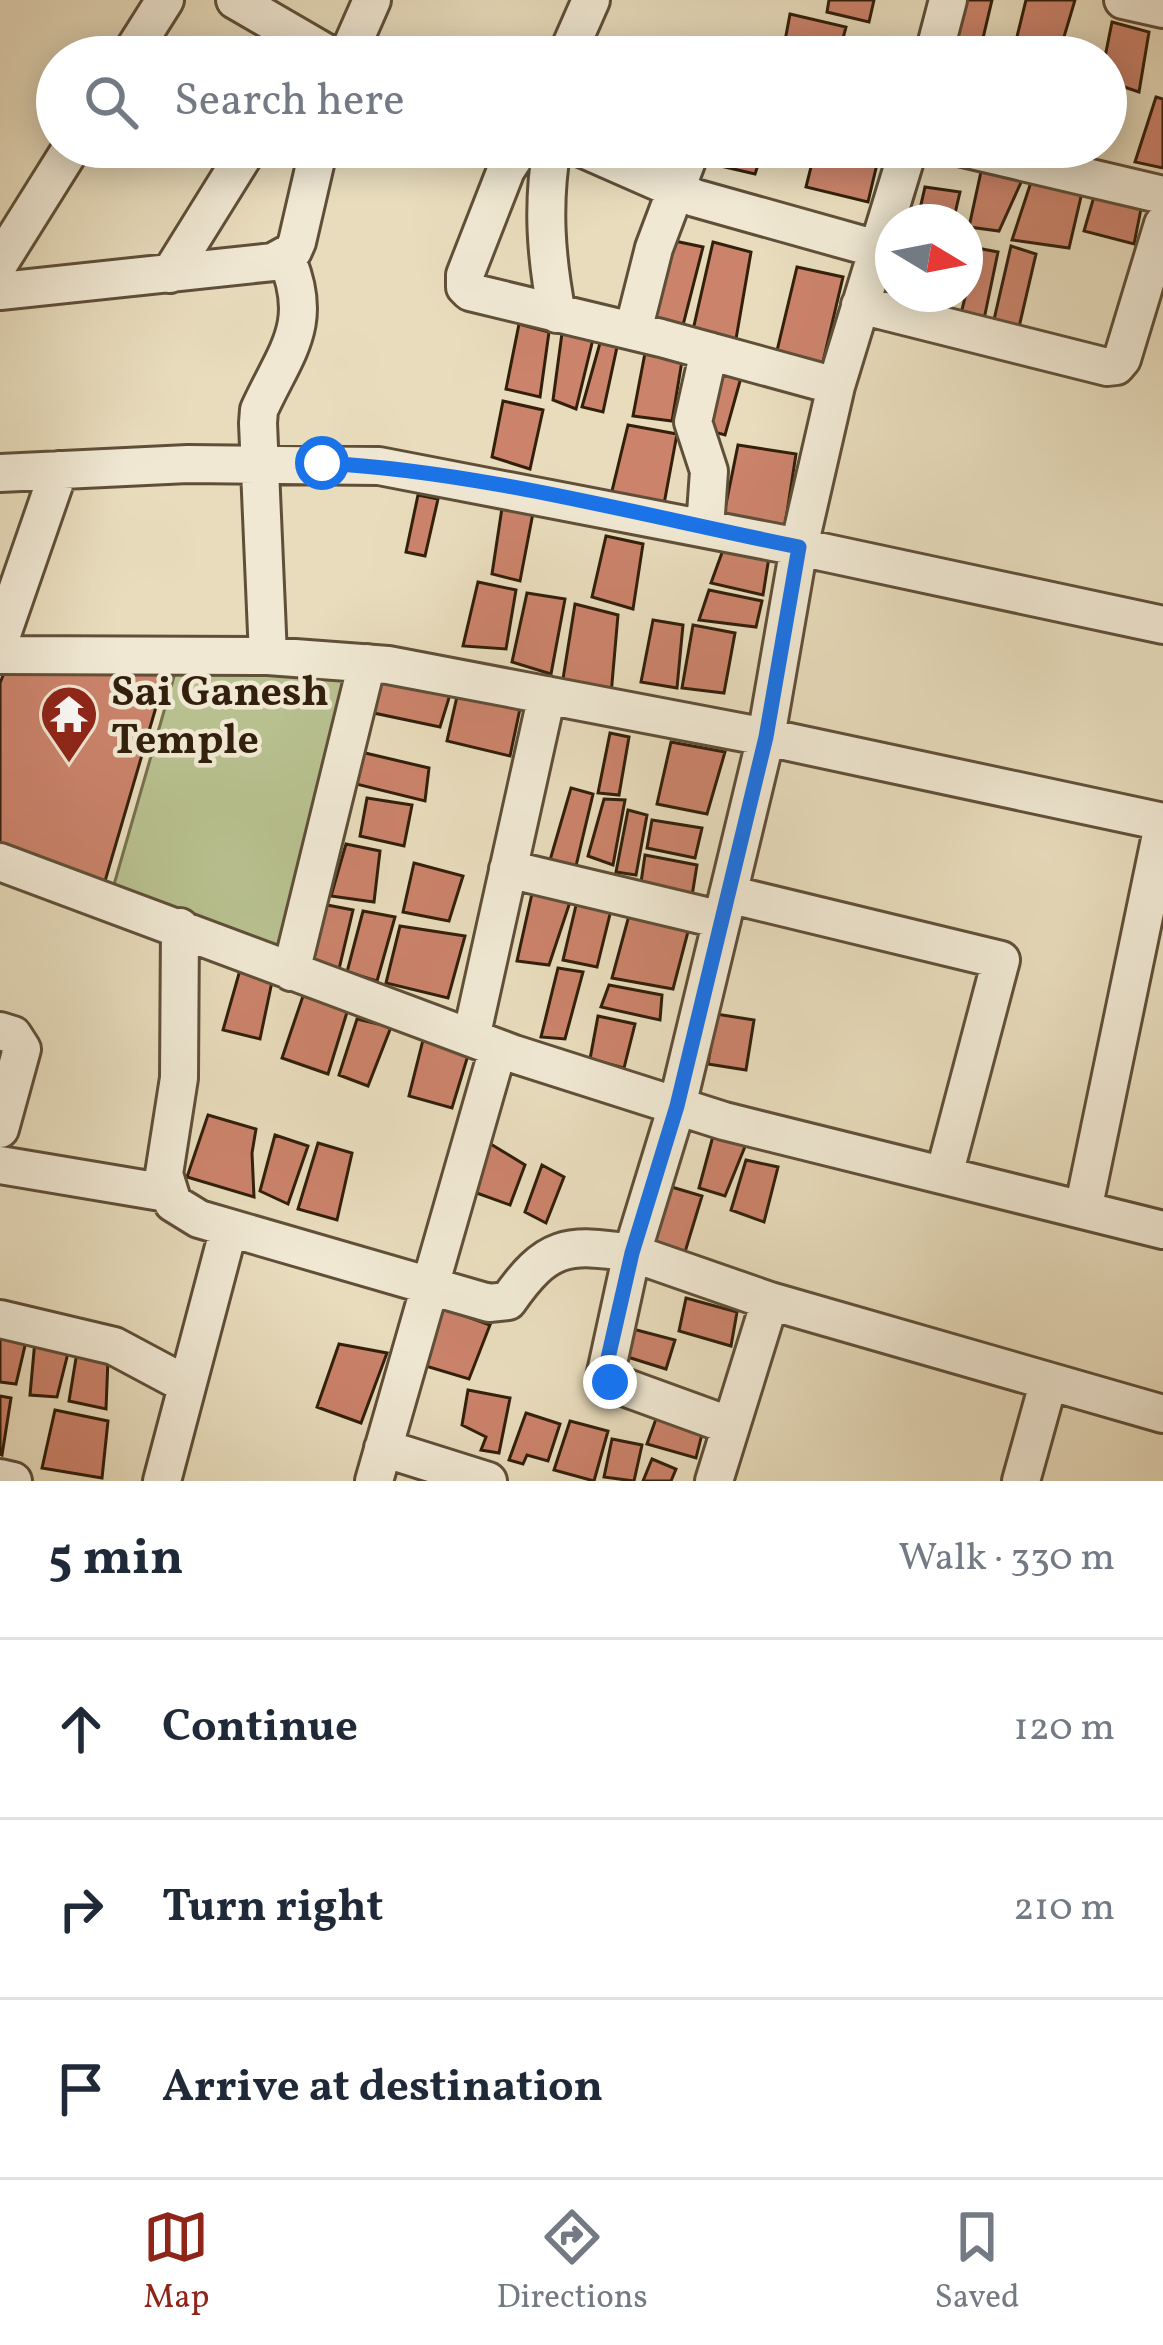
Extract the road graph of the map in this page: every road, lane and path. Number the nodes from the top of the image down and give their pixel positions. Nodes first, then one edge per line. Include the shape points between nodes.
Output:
1 (165, 0) edge
2 (235, 0) edge
3 (372, 0) edge
4 (591, 0) edge
5 (948, 0) edge
6 (1123, 0) edge
7 (1163, 9) edge
8 (142, 36) edge
9 (291, 36) edge
10 (356, 36) edge
11 (582, 36) edge
12 (939, 36) edge
13 (59, 168) edge
14 (236, 168) edge
15 (314, 168) edge
16 (507, 168) edge
17 (548, 168) edge
18 (626, 168) edge
19 (684, 168) edge
20 (902, 168) edge
21 (1048, 168) edge
22 (675, 190) junction
23 (1163, 195) edge
24 (891, 204) edge
25 (1163, 224) edge
26 (875, 248) edge
27 (875, 256) edge
28 (286, 257) junction
29 (0, 262) edge
30 (170, 274) junction
31 (0, 291) edge
32 (860, 305) junction
33 (557, 314) junction
34 (633, 331) junction
35 (709, 351) junction
36 (836, 386) junction
37 (259, 464) junction
38 (59, 470) junction
39 (0, 473) edge
40 (705, 528) junction
41 (799, 547) junction
42 (1163, 625) edge
43 (0, 640) edge
44 (0, 655) edge
45 (268, 656) junction
46 (367, 663) junction
47 (547, 694) junction
48 (766, 737) junction
49 (1163, 823) edge
50 (0, 862) edge
51 (508, 869) junction
52 (725, 907) junction
53 (181, 927) junction
54 (291, 972) junction
55 (0, 1031) edge
56 (484, 1043) junction
57 (677, 1106) junction
58 (0, 1130) edge
59 (0, 1165) edge
60 (944, 1175) junction
61 (167, 1192) junction
62 (1083, 1210) junction
63 (229, 1228) junction
64 (1163, 1230) edge
65 (632, 1253) junction
66 (429, 1286) junction
67 (770, 1300) junction
68 (0, 1319) edge
69 (1048, 1384) junction
70 (187, 1385) junction
71 (1163, 1414) edge
72 (731, 1426) junction
73 (378, 1465) edge
74 (0, 1478) edge
75 (13, 1481) edge
76 (162, 1481) edge
77 (488, 1481) edge
78 (715, 1481) edge
79 (1021, 1481) edge

1 - 8 street
2 - 9 street
3 - 10 street
4 - 11 street
5 - 12 street
6 - 7 street
13 - 29 street
14 - 30 street
15 - 28 street
16 - 33 street via 465,287
17 - 33 street via 546,258
18 - 22 street
19 - 22 street
20 - 24 street
21 - 23 street
22 - 26 street
22 - 34 street
25 - 32 street via 1116,366
27 - 32 street
28 - 30 street
28 - 37 street via 300,313 290,353 260,410
30 - 31 street
32 - 36 street
33 - 34 street
34 - 35 street
35 - 36 street
35 - 40 street via 694,422 709,471
36 - 41 street
37 - 38 street
37 - 40 street via 379,466
37 - 45 street
38 - 39 street
38 - 43 street
40 - 41 street
41 - 42 street
41 - 48 street
44 - 45 street
45 - 46 street
46 - 47 street
46 - 54 street
47 - 48 street
47 - 51 street
48 - 49 street
48 - 52 street
49 - 62 street
50 - 53 street
51 - 52 street
51 - 56 street
52 - 57 street
52 - 60 street via 1000,959
53 - 54 street
53 - 61 street
54 - 56 street
55 - 58 street via 22,1049
56 - 57 street
56 - 66 street
57 - 60 street
57 - 65 street
59 - 61 street
60 - 62 street
61 - 63 street via 199,1220
62 - 64 street
63 - 66 street
63 - 70 street
65 - 66 street via 560,1252 532,1267 500,1304
65 - 67 street
65 - 72 street via 605,1377
66 - 73 street
67 - 69 street
67 - 72 street
68 - 70 street via 114,1346
69 - 71 street
69 - 79 street
70 - 76 street
72 - 78 street
73 - 77 street
74 - 75 street

